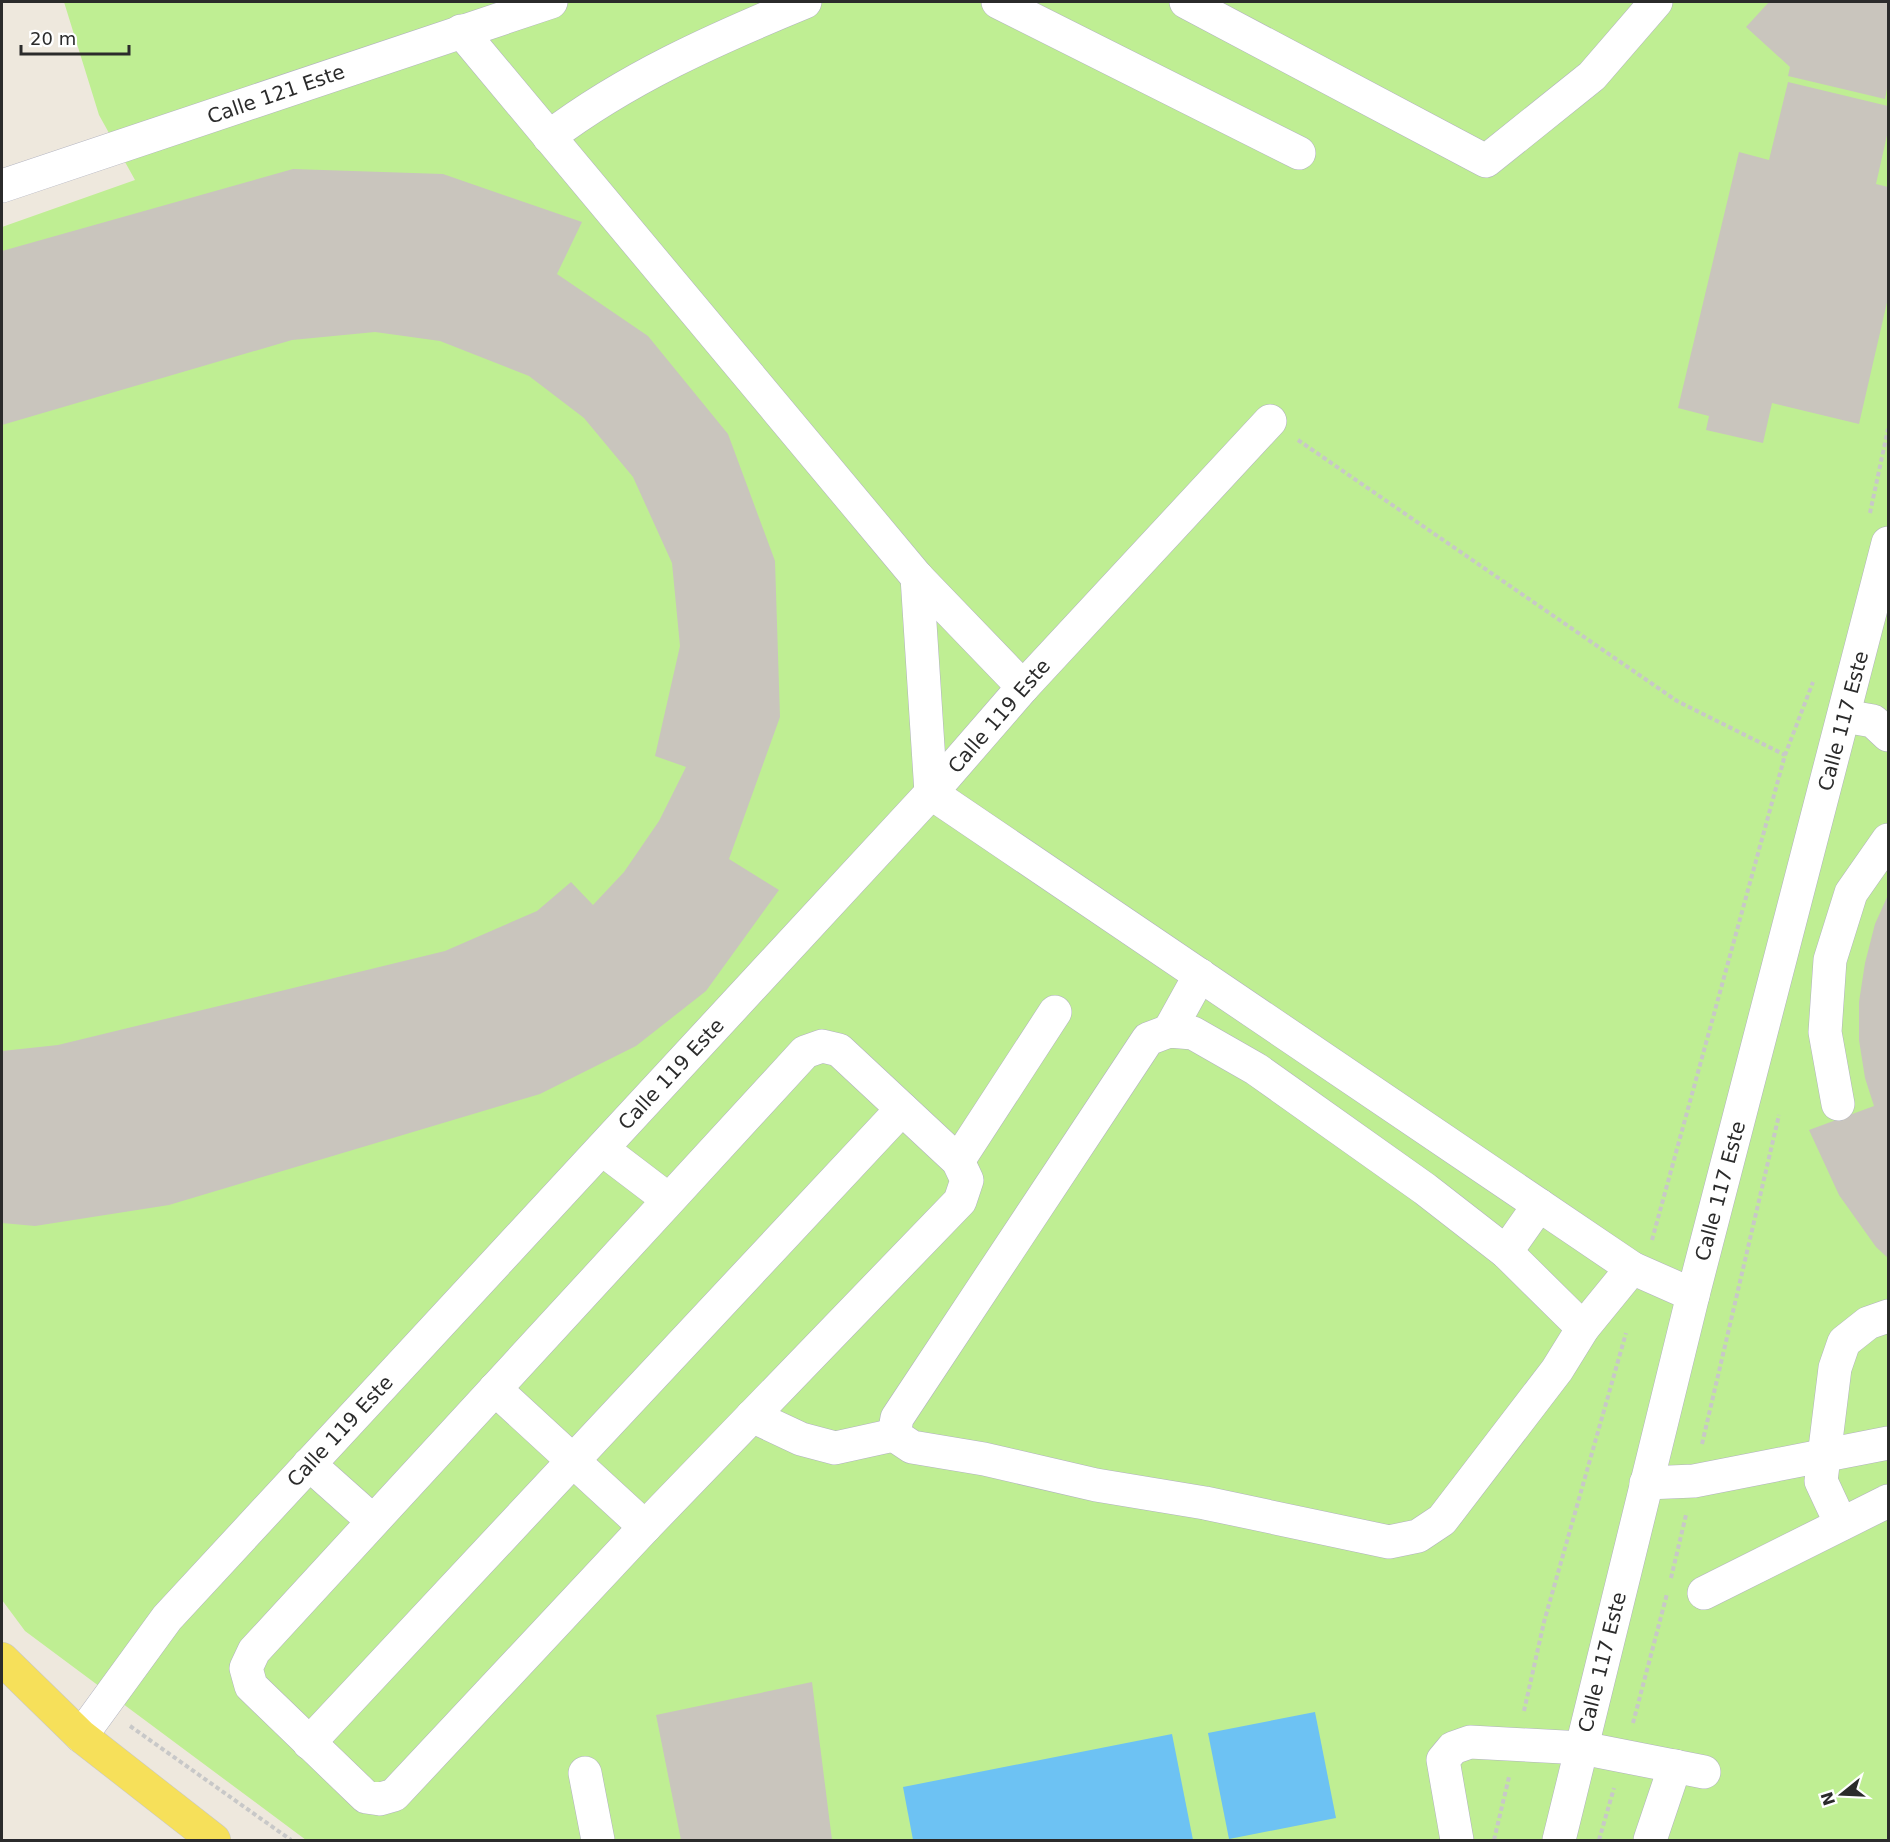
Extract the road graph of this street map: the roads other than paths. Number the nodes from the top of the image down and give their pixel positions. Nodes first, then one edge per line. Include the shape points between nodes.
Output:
1 (551, 2) edge
2 (805, 2) edge
3 (998, 2) edge
4 (1186, 2) edge
5 (1656, 2) edge
6 (461, 32) junction
7 (549, 137) junction
8 (1299, 153) dead end
9 (2, 186) edge
10 (1270, 421) road end
11 (1888, 544) edge
12 (917, 577) junction
13 (1023, 687) junction
14 (1844, 716) junction
15 (1888, 735) edge
16 (931, 794) junction
17 (1888, 840) edge
18 (1200, 975) junction
19 (1055, 1012) dead end
20 (1169, 1031) junction
21 (1284, 1033) junction
22 (1257, 1069) junction
23 (1372, 1092) junction
24 (1839, 1104) dead end
25 (902, 1109) junction
26 (1344, 1132) junction
27 (1455, 1148) junction
28 (602, 1149) junction
29 (958, 1161) junction
30 (1425, 1189) junction
31 (669, 1200) junction
32 (1539, 1205) junction
33 (1506, 1252) junction
34 (1638, 1271) junction
35 (1693, 1295) junction
36 (1888, 1317) edge
37 (1583, 1328) junction
38 (495, 1389) junction
39 (752, 1416) junction
40 (894, 1435) junction
41 (1888, 1443) edge
42 (1822, 1456) junction
43 (573, 1460) junction
44 (309, 1464) junction
45 (1646, 1484) junction
46 (1888, 1501) edge
47 (373, 1521) junction
48 (1841, 1524) junction
49 (645, 1527) junction
50 (1704, 1593) dead end
51 (2, 1659) edge
52 (81, 1736) junction
53 (309, 1743) junction
54 (1582, 1748) junction
55 (585, 1773) dead end
56 (213, 1840) edge
57 (598, 1840) edge
58 (1457, 1840) edge
59 (1559, 1840) edge
60 (1650, 1840) edge

1 - 6 street, Calle 121 Este
2 - 7 street via 656,68
3 - 8 street
4 - 5 street via 1486,160 1592,76
6 - 7 street
6 - 9 street, Calle 121 Este
7 - 12 street
10 - 13 street, Calle 119 Este
11 - 14 street, Calle 117 Este
12 - 13 street
12 - 16 street
13 - 16 street, Calle 119 Este
14 - 15 street via 1873,721
14 - 35 street, Calle 117 Este
16 - 18 street
16 - 28 street, Calle 119 Este
17 - 24 street via 1851,893 1830,960 1825,1032
18 - 20 street
18 - 21 street
19 - 29 street
20 - 22 street via 1193,1033
20 - 40 street via 1148,1039 897,1418
21 - 22 street
21 - 23 street
22 - 26 street
23 - 26 street
23 - 27 street
25 - 29 street
25 - 31 street via 839,1050 822,1046 805,1052
25 - 43 street
26 - 30 street
27 - 30 street
27 - 32 street
28 - 31 street
28 - 44 street, Calle 119 Este
29 - 39 street via 967,1180 960,1201
30 - 33 street
31 - 38 street
32 - 33 street
32 - 34 street
33 - 37 street
34 - 35 street
34 - 37 street
35 - 45 street, Calle 117 Este
36 - 42 street via 1868,1323 1844,1342 1835,1368
37 - 40 street via 1557,1370 1442,1520 1418,1536 1389,1542 912,1447
38 - 43 street
38 - 47 street
39 - 40 street via 801,1439 835,1448
39 - 49 street
41 - 42 street
42 - 45 street via 1694,1481
42 - 48 street via 1821,1480
43 - 49 street
43 - 53 street
44 - 47 street
44 - 52 street, Calle 119 Este via 167,1618
45 - 54 street, Calle 117 Este
46 - 48 street
47 - 53 street via 254,1651 246,1668 251,1686
48 - 50 street
49 - 53 street via 394,1795 366,1797
51 - 52 main road
52 - 56 main road
54 - 58 street via 1470,1742 1453,1748 1443,1760
54 - 59 street, Calle 117 Este
54 - 60 street via 1689,1769
55 - 57 street

